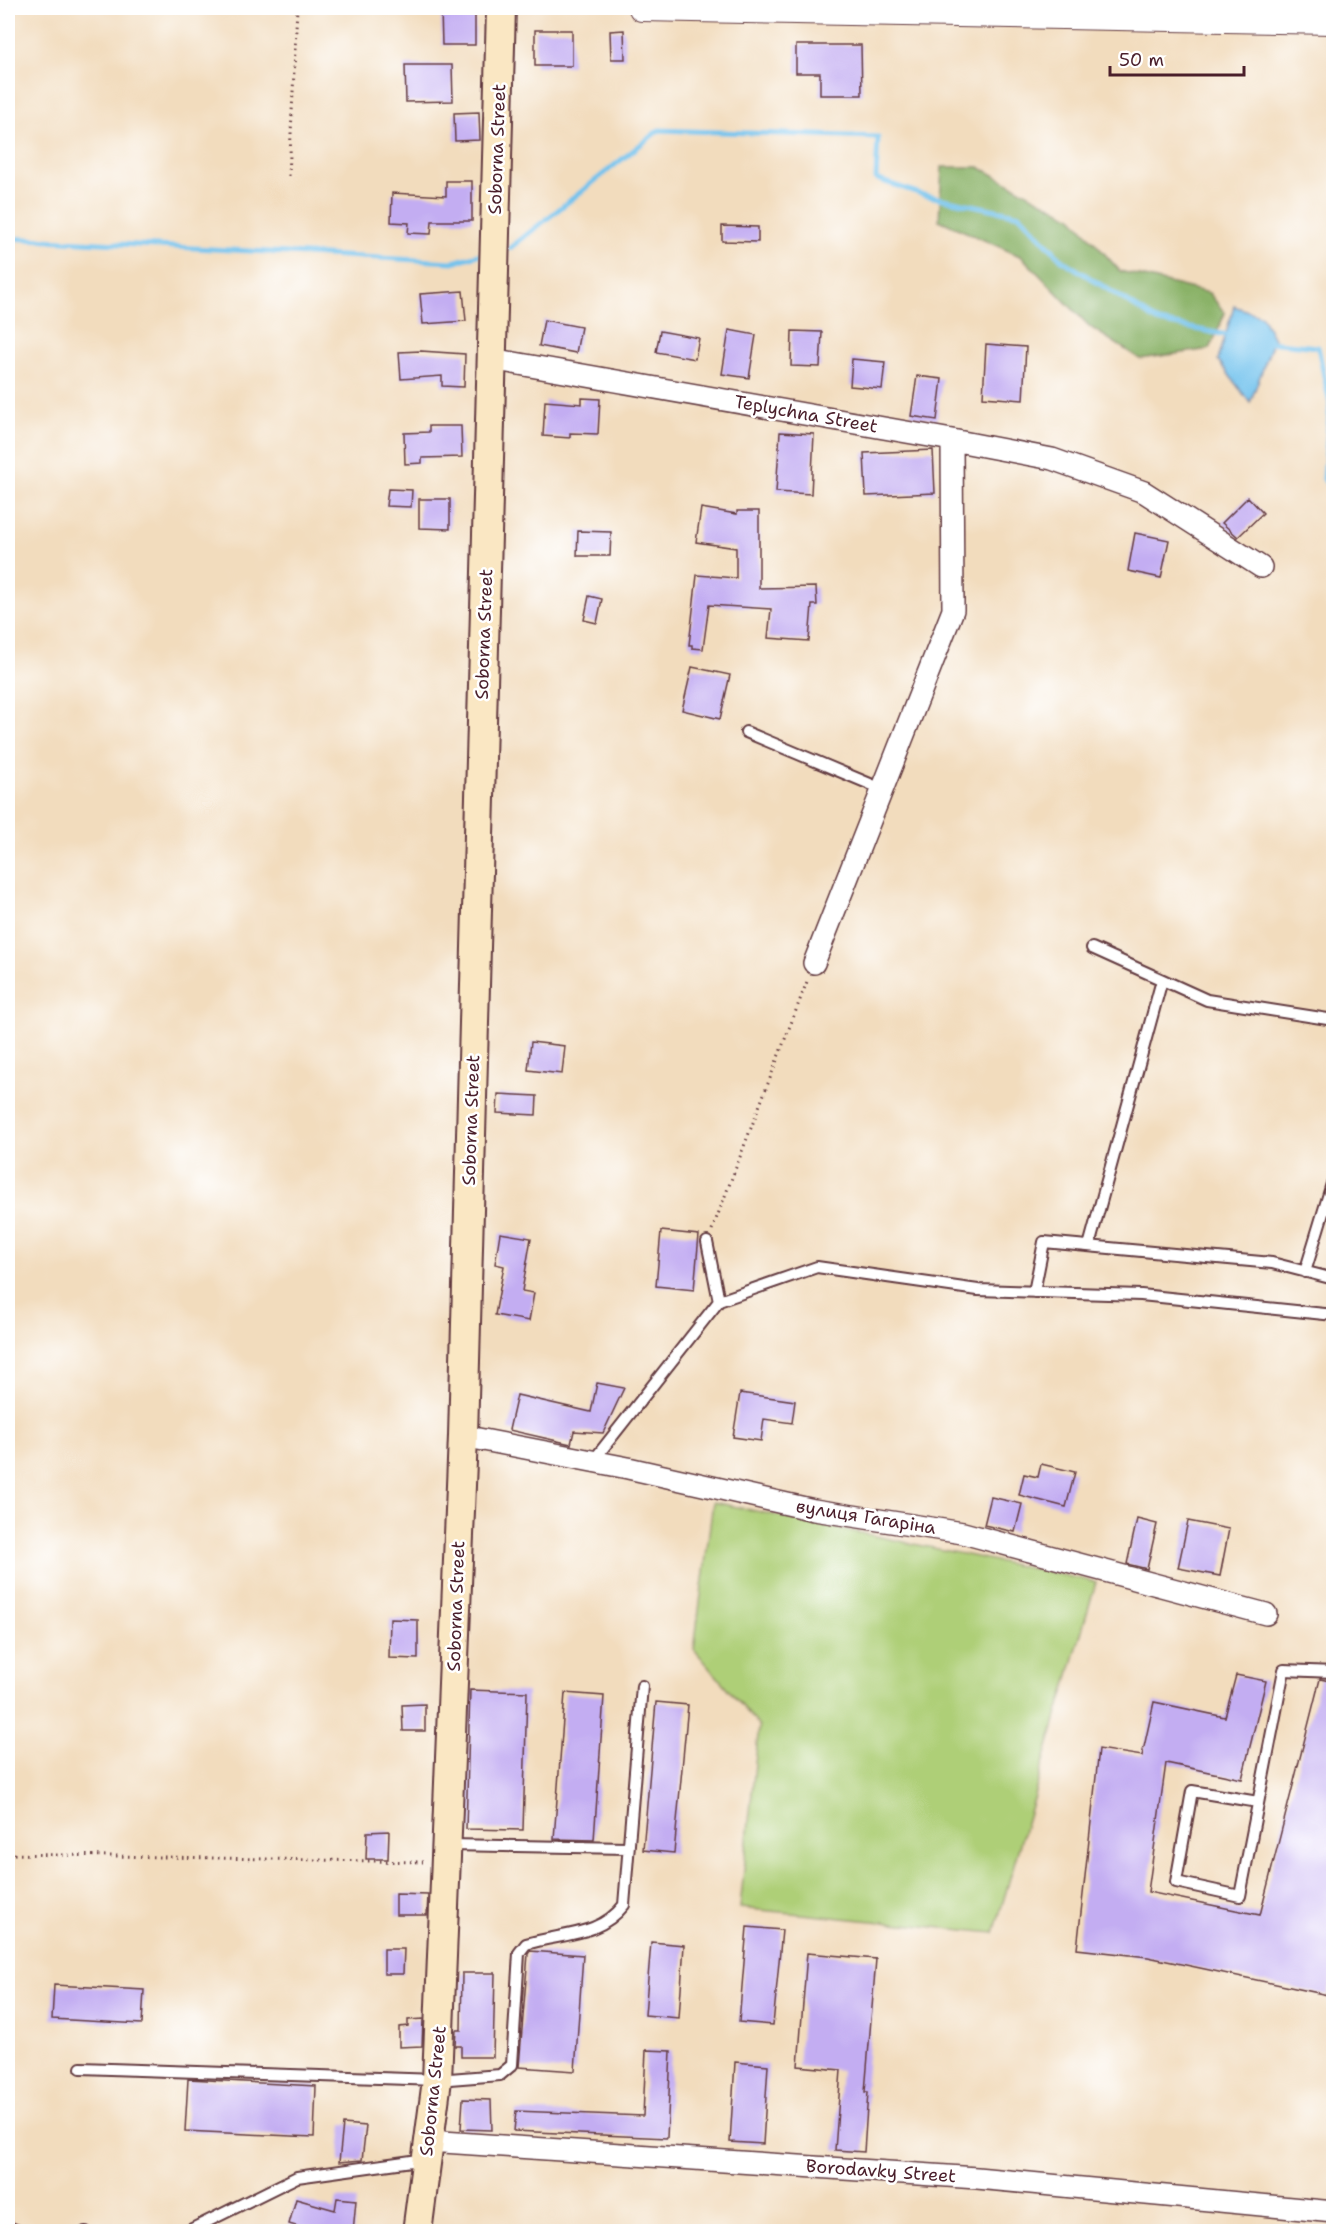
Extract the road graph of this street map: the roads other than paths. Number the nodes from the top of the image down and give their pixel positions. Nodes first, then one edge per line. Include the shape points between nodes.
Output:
1 (501, 8) edge
2 (642, 8) edge
3 (1334, 21) edge
4 (491, 359) junction
5 (952, 440) junction
6 (1261, 567) dead end
7 (746, 732) dead end
8 (882, 789) junction
9 (1092, 948) dead end
10 (814, 963) road end
11 (1162, 980) junction
12 (1334, 1020) edge
13 (1334, 1177) edge
14 (707, 1242) road end
15 (1089, 1246) junction
16 (1305, 1272) junction
17 (1334, 1279) edge
18 (1034, 1292) junction
19 (719, 1301) junction
20 (1334, 1315) edge
21 (463, 1436) junction
22 (593, 1461) junction
23 (1266, 1614) dead end
24 (1334, 1672) edge
25 (642, 1686) dead end
26 (1258, 1802) junction
27 (628, 1848) junction
28 (446, 1854) junction
29 (81, 2068) dead end
30 (437, 2080) junction
31 (427, 2150) junction
32 (1334, 2212) edge
33 (8, 2227) edge
34 (21, 2232) edge
35 (186, 2232) edge
36 (417, 2232) edge

1 - 4 main road, Soborna Street
2 - 3 street
4 - 5 street, Teplychna Street
4 - 21 main road, Soborna Street
5 - 6 street, Teplychna Street via 1052,459 1144,492
5 - 8 street via 952,610
7 - 8 lane
8 - 10 street
9 - 11 lane
11 - 12 lane via 1207,1000
11 - 15 lane
13 - 16 lane
14 - 19 lane
15 - 16 lane via 1272,1263
15 - 18 lane via 1044,1242
16 - 17 lane
18 - 19 lane via 978,1290 816,1267
18 - 20 lane via 1141,1294
19 - 22 lane
21 - 22 street, вулиця Гагаріна
21 - 28 main road, Soborna Street
22 - 23 street, вулиця Гагаріна via 814,1510 963,1533
24 - 26 lane via 1284,1670
25 - 27 lane
26 - 26 lane via 1240,1896 1176,1882 1192,1791
27 - 28 lane
27 - 30 lane via 624,1905 615,1918 599,1928 526,1944 519,1953 512,2065 500,2075
28 - 30 main road, Soborna Street
29 - 30 lane
30 - 31 main road, Soborna Street
31 - 32 street, Borodavky Street via 977,2178
31 - 35 lane via 297,2177
31 - 36 main road, Soborna Street
33 - 34 lane

